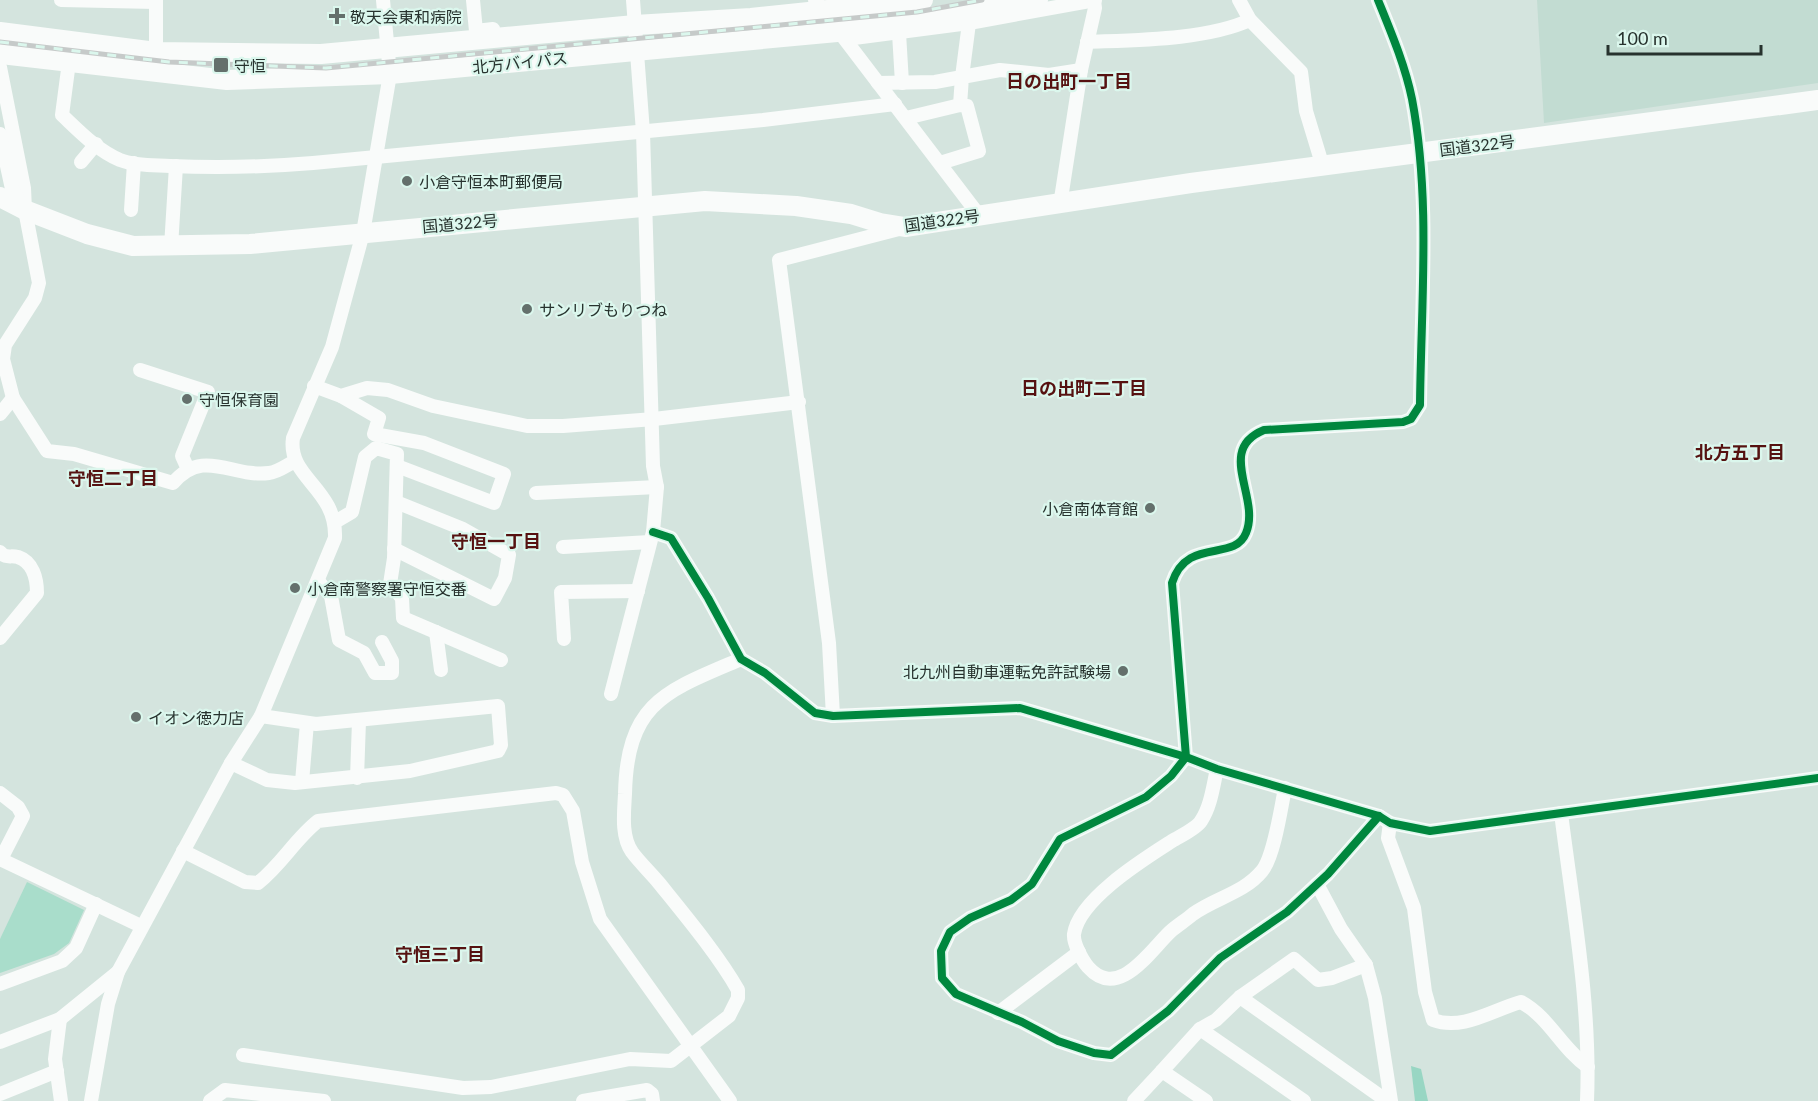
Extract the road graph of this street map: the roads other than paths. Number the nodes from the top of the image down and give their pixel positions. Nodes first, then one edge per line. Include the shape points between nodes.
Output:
1 (61, 0) edge
2 (383, 0) edge
3 (473, 0) edge
4 (633, 0) edge
5 (923, 0) edge
6 (1038, 0) edge
7 (1094, 0) edge
8 (1239, 0) edge
9 (1378, 0) edge
10 (156, 1) edge
11 (818, 5) edge
12 (1250, 20) junction
13 (969, 23) junction
14 (635, 24) junction
15 (578, 30) junction
16 (0, 32) edge
17 (898, 33) junction
18 (840, 36) junction
19 (1087, 42) junction
20 (388, 50) junction
21 (637, 50) junction
22 (156, 52) junction
23 (0, 54) edge
24 (69, 62) junction
25 (0, 67) edge
26 (1081, 70) junction
27 (390, 74) junction
28 (962, 77) junction
29 (902, 82) junction
30 (878, 83) junction
31 (1818, 100) edge
32 (895, 105) junction
33 (960, 105) junction
34 (906, 118) junction
35 (643, 132) junction
36 (0, 134) edge
37 (96, 144) junction
38 (1418, 153) junction
39 (376, 157) junction
40 (81, 162) dead end
41 (134, 163) junction
42 (940, 163) junction
43 (176, 166) junction
44 (1323, 167) junction
45 (0, 197) edge
46 (1060, 205) junction
47 (646, 206) junction
48 (25, 210) junction
49 (131, 210) dead end
50 (978, 214) junction
51 (906, 227) junction
52 (363, 233) junction
53 (171, 247) junction
54 (140, 370) dead end
55 (314, 386) junction
56 (341, 396) junction
57 (13, 398) junction
58 (799, 402) junction
59 (0, 414) edge
60 (654, 419) junction
61 (295, 461) junction
62 (397, 466) junction
63 (188, 469) junction
64 (657, 487) junction
65 (536, 493) dead end
66 (396, 502) junction
67 (335, 522) junction
68 (652, 537) junction
69 (563, 547) dead end
70 (394, 549) junction
71 (0, 552) edge
72 (319, 582) junction
73 (638, 591) junction
74 (436, 632) junction
75 (0, 638) edge
76 (564, 639) dead end
77 (382, 642) dead end
78 (741, 659) junction
79 (501, 660) dead end
80 (441, 670) dead end
81 (611, 694) dead end
82 (261, 716) junction
83 (833, 716) junction
84 (359, 721) junction
85 (308, 723) junction
86 (1186, 757) junction
87 (231, 763) junction
88 (1217, 769) junction
89 (357, 778) junction
90 (1818, 778) edge
91 (302, 782) junction
92 (1285, 788) junction
93 (0, 793) edge
94 (1561, 813) junction
95 (1385, 819) junction
96 (183, 850) junction
97 (1, 859) edge
98 (1317, 884) junction
99 (96, 904) junction
100 (141, 926) junction
101 (1079, 952) junction
102 (1366, 965) junction
103 (118, 972) junction
104 (0, 984) edge
105 (1240, 997) junction
106 (998, 1013) junction
107 (60, 1019) junction
108 (1200, 1029) junction
109 (0, 1042) edge
110 (693, 1046) junction
111 (243, 1055) dead end
112 (1588, 1067) junction
113 (57, 1071) junction
114 (1162, 1071) junction
115 (221, 1091) junction
116 (1, 1094) edge
117 (590, 1100) edge
118 (61, 1101) edge
119 (91, 1101) edge
120 (210, 1101) edge
121 (233, 1101) edge
122 (324, 1101) edge
123 (653, 1101) edge
124 (730, 1101) edge
125 (1134, 1101) edge
126 (1206, 1101) edge
127 (1305, 1101) edge
128 (1389, 1101) edge
129 (1587, 1101) edge

1 - 10 street
2 - 20 street
3 - 15 street via 476,31 573,22
4 - 14 street
5 - 11 highway, 北方バイパス
6 - 18 highway, 北方バイパス
7 - 13 street
7 - 19 street
8 - 12 street
9 - 38 street via 1404,66
10 - 22 street
11 - 14 highway, 北方バイパス via 751,18
11 - 18 street
12 - 19 street via 1227,30
12 - 44 street via 1301,72 1306,111
13 - 17 street
13 - 28 street
14 - 15 highway, 北方バイパス
14 - 21 street
15 - 20 highway, 北方バイパス
16 - 22 highway, 北方バイパス
17 - 18 street
17 - 29 street
18 - 21 highway, 北方バイパス
18 - 30 street
19 - 26 street
20 - 22 highway, 北方バイパス via 302,55
20 - 27 street
21 - 27 highway, 北方バイパス
21 - 35 street
23 - 24 highway, 北方バイパス
24 - 27 highway, 北方バイパス via 227,80
24 - 37 street via 62,115
25 - 48 street
26 - 28 street via 1049,75 1000,70
26 - 46 street
27 - 39 street
28 - 29 street
28 - 33 street
29 - 30 street
30 - 32 street
31 - 38 highway, 国道322号
32 - 34 street
32 - 35 street
33 - 34 street
33 - 42 street via 967,106 979,151
34 - 42 street
35 - 39 street
35 - 47 street
36 - 48 street via 12,189
37 - 40 street
37 - 41 street via 119,160
38 - 44 highway, 国道322号
38 - 86 street via 1422,174 1420,405 1411,419 1403,422 1264,430 1244,443 1240,455 1250,521 1246,534 1239,543 1225,549 1198,553 1176,570 1172,583
39 - 43 street via 246,168
39 - 52 street
41 - 43 street
41 - 49 street
42 - 50 street
43 - 53 street
44 - 46 highway, 国道322号 via 1191,183
45 - 48 highway, 国道322号
46 - 50 highway, 国道322号
47 - 51 highway, 国道322号 via 705,201 759,203 851,214 880,224
47 - 52 highway, 国道322号
47 - 60 street
48 - 53 highway, 国道322号 via 109,240 133,246
48 - 57 street via 39,284 35,298 4,348
50 - 51 highway, 国道322号
51 - 58 street via 779,260
52 - 53 highway, 国道322号
52 - 55 street via 340,323
54 - 63 street via 208,392 183,456
55 - 56 street
55 - 61 street via 293,438
56 - 60 street via 367,388 388,390 433,406 526,426
56 - 62 street via 379,418 374,434 424,443 504,474 494,503
57 - 59 street
57 - 63 street via 47,451 74,454 173,483
58 - 60 street
58 - 83 street via 829,643
60 - 64 street via 653,466
61 - 63 street via 272,473 207,465
61 - 67 street via 325,499
62 - 66 street
62 - 67 street via 397,454 376,448 365,458 352,512
64 - 65 street
64 - 68 street
66 - 70 street
66 - 70 street via 463,529 508,555 505,578 494,598
67 - 72 street via 334,538
68 - 69 street
68 - 73 street
68 - 78 street via 671,538
70 - 74 street via 390,584 402,598 403,618
71 - 75 street via 6,557 20,558 32,568 37,583 34,599
72 - 77 street via 331,596 339,640 364,653 375,673 392,673 393,661
72 - 82 street
73 - 76 street via 561,592
73 - 81 street
74 - 79 street
74 - 80 street
78 - 83 street via 815,713
78 - 110 street via 664,696 645,715 628,752 624,826 628,844 738,990 729,1016
82 - 85 street
82 - 87 street
83 - 86 street via 1020,708
84 - 85 street
84 - 89 street
84 - 89 street via 498,706 501,745 498,751 410,771
85 - 91 street
86 - 88 street
86 - 106 street via 1146,797 1060,838 1032,884 1011,900 970,918 950,932 941,951 942,978 956,994
87 - 91 street via 267,780
87 - 96 street
88 - 92 street
88 - 101 street via 1210,802 1200,823 1104,890 1081,917 1074,935
89 - 91 street
90 - 94 street
92 - 95 street
92 - 101 street via 1263,870 1245,886 1196,912 1171,931 1139,966 1121,977 1105,977 1089,968
93 - 97 street via 23,816
94 - 95 street via 1430,831
94 - 112 street via 1583,981
95 - 98 street
95 - 112 street via 1388,838 1414,908 1425,992 1433,1020 1447,1025 1468,1022 1521,1002 1539,1012 1575,1057
96 - 100 street
96 - 110 street via 244,882 258,883 276,869 318,821 563,795 573,811 582,862 600,919
97 - 99 street
98 - 102 street
98 - 106 street via 1287,912 1220,958 1178,1001 1111,1055 1058,1041
99 - 100 street
99 - 104 street via 76,948 62,961
100 - 103 street
101 - 106 street
102 - 105 street via 1318,980 1294,959
102 - 128 street via 1376,998
103 - 107 street
103 - 119 street via 108,1004
105 - 108 street
105 - 128 street
107 - 109 street
107 - 113 street
108 - 114 street
108 - 127 street
110 - 111 street via 671,1061 630,1059 491,1087 463,1088
110 - 124 street
112 - 129 street
113 - 116 street
113 - 118 street
114 - 125 street
114 - 126 street
115 - 120 street
115 - 121 street
115 - 122 street
117 - 123 street via 647,1090

